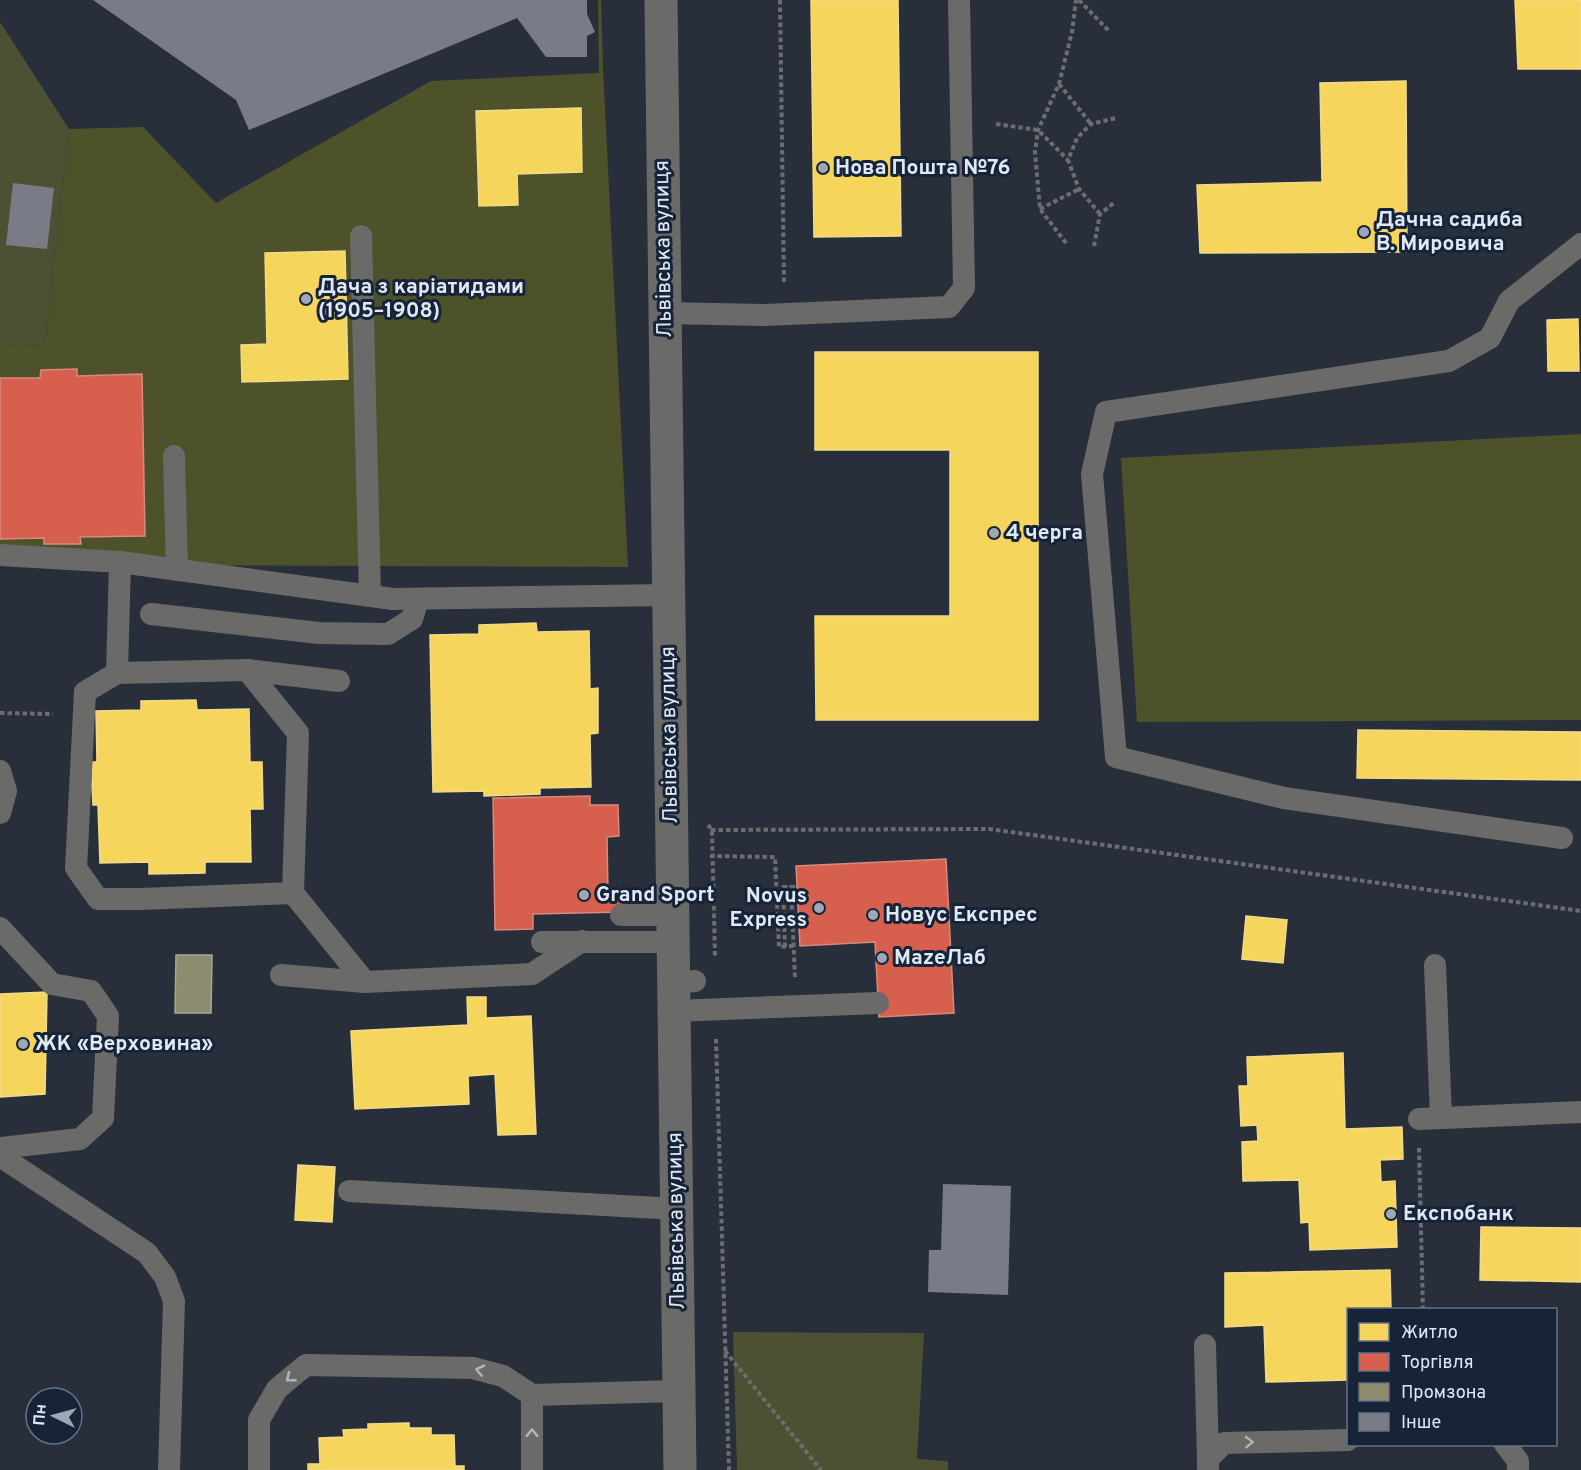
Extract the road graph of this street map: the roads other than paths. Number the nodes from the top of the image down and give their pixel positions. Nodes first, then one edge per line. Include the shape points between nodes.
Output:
1 (661, 0) edge
2 (959, 0) edge
3 (361, 236) dead end
4 (1581, 244) edge
5 (665, 313) junction
6 (174, 456) dead end
7 (0, 555) edge
8 (120, 562) junction
9 (177, 570) junction
10 (669, 595) junction
11 (370, 596) junction
12 (418, 599) junction
13 (151, 614) dead end
14 (247, 669) junction
15 (117, 673) junction
16 (339, 681) dead end
17 (0, 771) edge
18 (0, 813) edge
19 (1562, 838) dead end
20 (293, 893) junction
21 (621, 915) dead end
22 (0, 928) edge
23 (673, 928) junction
24 (582, 941) junction
25 (542, 942) dead end
26 (1435, 965) dead end
27 (281, 975) dead end
28 (365, 982) junction
29 (681, 992) junction
30 (878, 1003) dead end
31 (1581, 1112) edge
32 (0, 1148) edge
33 (0, 1156) edge
34 (349, 1191) dead end
35 (677, 1209) junction
36 (1205, 1345) dead end
37 (680, 1390) junction
38 (532, 1395) junction
39 (1347, 1440) edge
40 (1507, 1446) edge
41 (1208, 1465) edge
42 (169, 1470) edge
43 (259, 1470) edge
44 (532, 1470) edge
45 (680, 1470) edge
46 (1518, 1470) edge

1 - 5 street, Львівська вулиця
2 - 5 lane via 964,288 949,307 784,314
3 - 11 lane
4 - 19 lane via 1509,301 1490,338 1449,361 1106,412 1092,474 1116,757 1284,798
5 - 10 street, Львівська вулиця
6 - 9 lane
7 - 8 lane
8 - 9 lane
8 - 15 lane
9 - 11 lane
10 - 12 lane
10 - 23 street, Львівська вулиця via 677,860
11 - 12 lane
12 - 13 lane via 412,619 388,634 320,633
14 - 15 lane
14 - 16 lane
14 - 20 lane via 298,734
15 - 20 lane via 85,692 76,868 98,899
17 - 18 lane via 6,791
20 - 28 lane
21 - 23 lane
22 - 32 lane via 52,984 92,991 108,1016 103,1118 80,1139
23 - 24 lane
23 - 29 street, Львівська вулиця
24 - 25 lane
24 - 28 lane via 532,974
26 - 31 lane via 1430,1119
27 - 28 lane
29 - 30 lane
29 - 35 street, Львівська вулиця
33 - 42 lane via 147,1253 165,1277 174,1300
34 - 35 lane
35 - 37 street, Львівська вулиця
36 - 41 lane
37 - 38 lane
37 - 45 street, Львівська вулиця
38 -> 43 lane via 503,1376 473,1368 306,1365 277,1389 259,1420
44 -> 38 lane
41 -> 39 lane via 1224,1443
40 - 46 lane via 1518,1461

